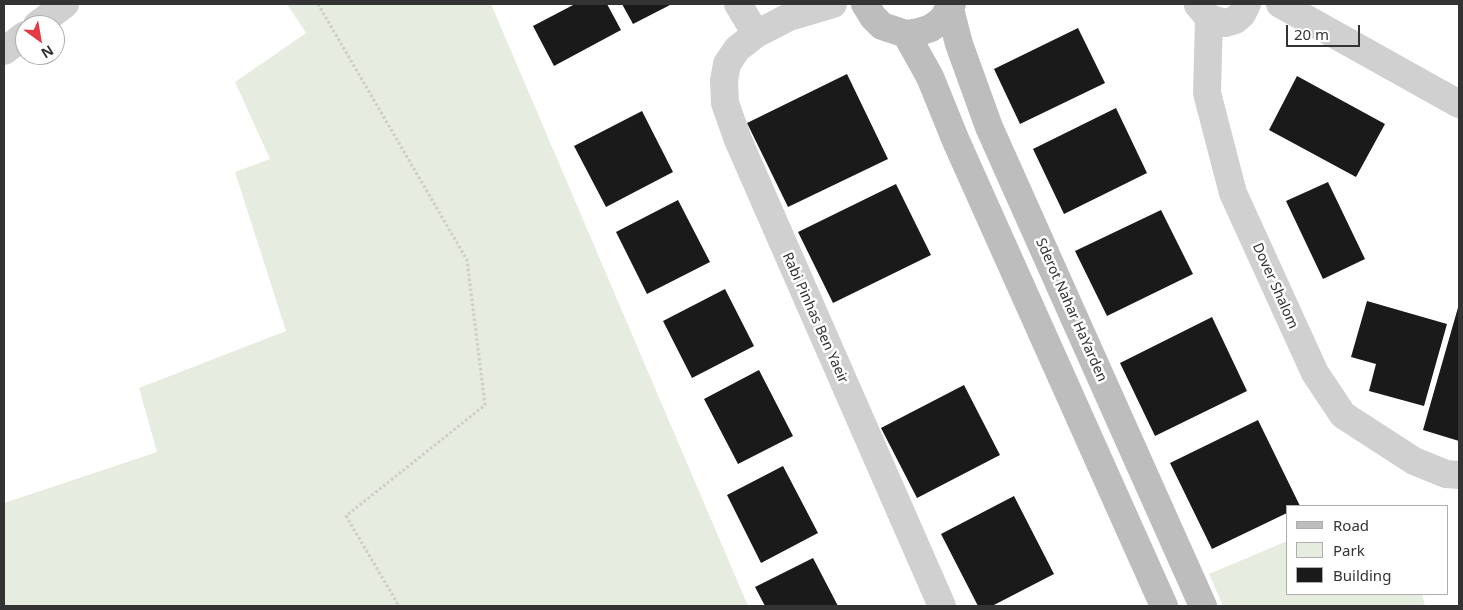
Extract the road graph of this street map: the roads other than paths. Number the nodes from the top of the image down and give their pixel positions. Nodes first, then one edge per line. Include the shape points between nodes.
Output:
1 (65, 4) edge
2 (738, 4) edge
3 (1247, 4) edge
4 (1280, 4) edge
5 (951, 6) edge
6 (821, 8) edge
7 (869, 11) edge
8 (1203, 11) edge
9 (50, 15) edge
10 (756, 34) junction
11 (906, 34) junction
12 (15, 43) edge
13 (4, 51) edge
14 (1459, 104) edge
15 (1459, 475) edge
16 (942, 606) edge
17 (1164, 606) edge
18 (1203, 606) edge

1 - 9 street
2 - 10 street
3 - 8 street via 1242,14 1225,23
4 - 14 street
5 - 11 main road via 931,28
5 - 18 main road, Sderot Nahar HaYarden via 959,44 989,127
6 - 7 street, Rabi Pinhas Ben Yaeir
6 - 10 street, Rabi Pinhas Ben Yaeir via 789,17
7 - 11 main road via 882,26
8 - 15 street, Dover Shalom via 1207,93 1233,193 1315,374 1343,415 1414,461 1446,474
10 - 16 street, Rabi Pinhas Ben Yaeir via 737,49 727,64 725,103 730,121
11 - 17 main road via 930,77
12 - 13 street

